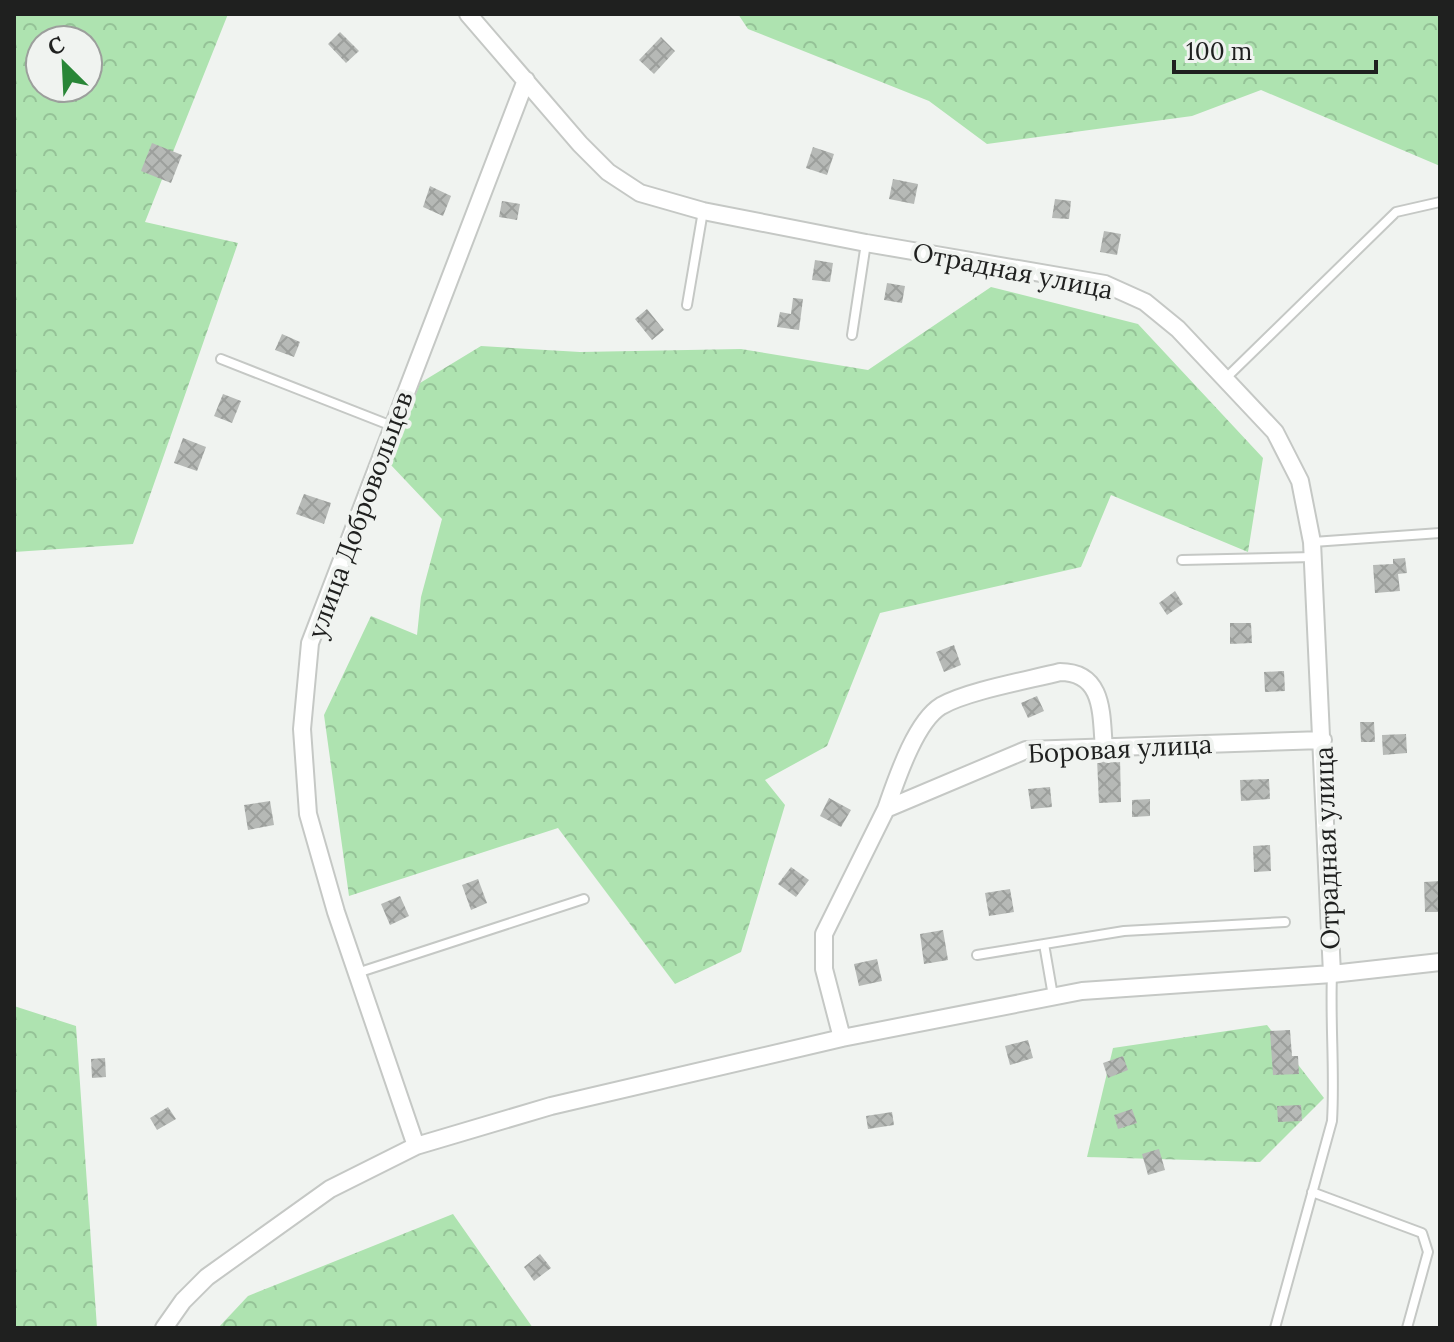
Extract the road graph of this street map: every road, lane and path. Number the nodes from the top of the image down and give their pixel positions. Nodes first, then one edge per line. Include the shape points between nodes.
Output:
1 (468, 14) edge
2 (526, 80) junction
3 (1440, 202) edge
4 (703, 211) junction
5 (866, 243) junction
6 (687, 305) dead end
7 (852, 335) dead end
8 (221, 359) dead end
9 (1226, 378) junction
10 (392, 426) junction
11 (1440, 533) edge
12 (1312, 550) junction
13 (1182, 560) dead end
14 (1323, 740) junction
15 (1104, 749) junction
16 (886, 809) junction
17 (584, 899) dead end
18 (1285, 922) dead end
19 (1044, 944) junction
20 (977, 955) dead end
21 (1440, 962) edge
22 (357, 973) junction
23 (1332, 974) junction
24 (1053, 996) junction
25 (842, 1038) junction
26 (416, 1146) junction
27 (1312, 1192) junction
28 (164, 1328) edge
29 (1275, 1328) edge
30 (1407, 1328) edge

1 - 2 street, Отрадная улица
2 - 4 street, Отрадная улица via 608,172 640,193
2 - 10 street, улица Добровольцев
3 - 9 lane via 1396,212
4 - 5 street, Отрадная улица
4 - 6 lane
5 - 7 lane
5 - 9 street, Отрадная улица via 1105,284 1145,302
8 - 10 lane
9 - 12 street, Отрадная улица via 1275,432 1300,481
10 - 22 street, улица Добровольцев via 310,643 302,729 308,814
11 - 12 lane
12 - 13 lane
12 - 14 street, Отрадная улица
14 - 15 street, Боровая улица
14 - 23 street, Отрадная улица
15 - 16 street, Боровая улица via 1026,750
15 - 16 street via 1100,704 1093,686 1076,672 959,699 939,707 927,721 905,757
16 - 25 street via 824,934 824,969
17 - 22 lane
18 - 19 lane via 1124,931
19 - 20 lane
19 - 24 lane
21 - 23 street
22 - 26 street, улица Добровольцев
23 - 24 street
23 - 27 lane via 1332,1121
24 - 25 street
25 - 26 street via 551,1106
26 - 28 street via 330,1189 207,1277
27 - 29 lane
27 - 30 lane via 1422,1233 1428,1252

